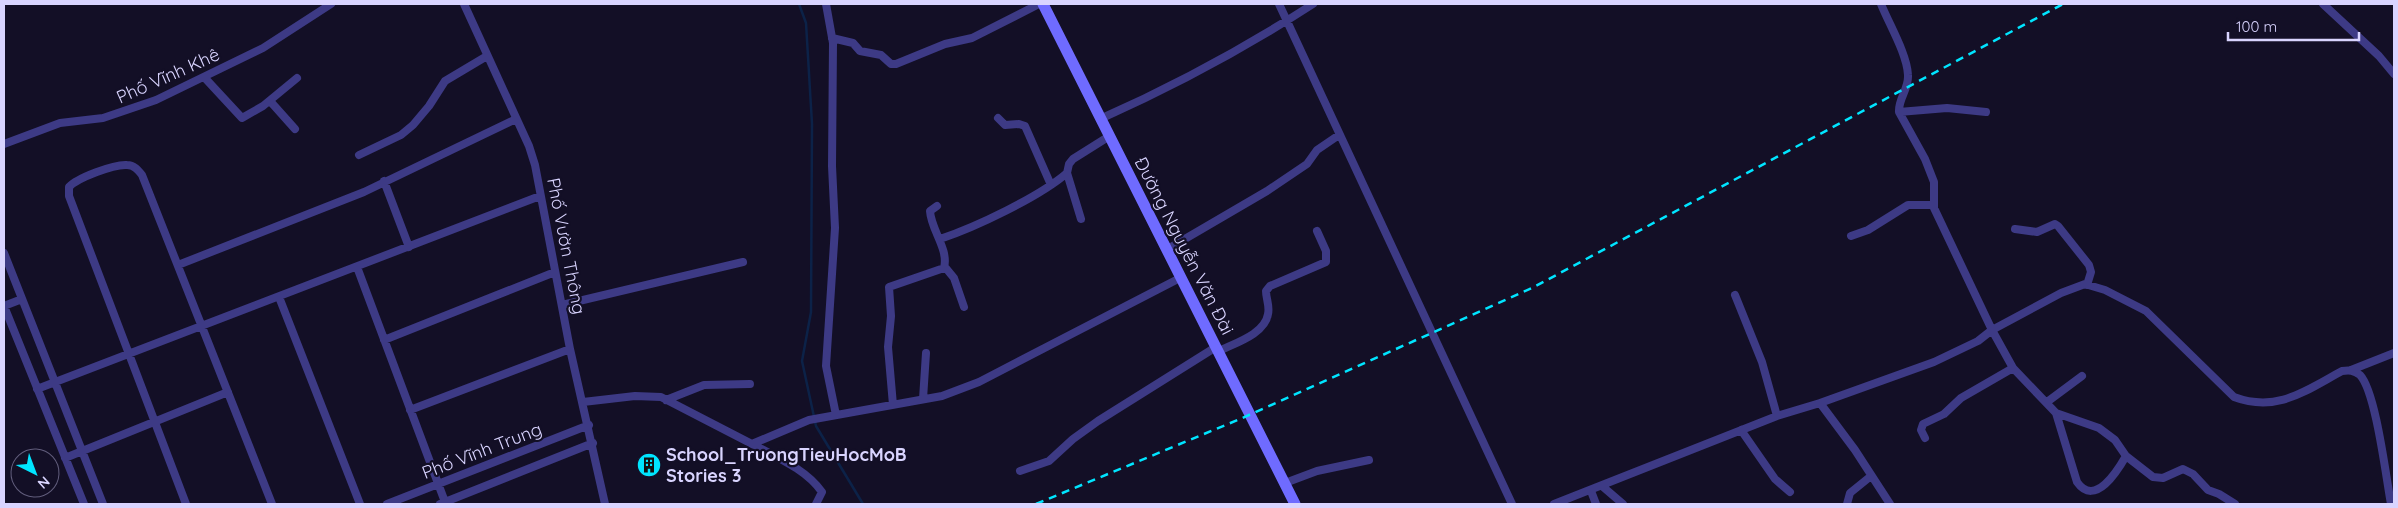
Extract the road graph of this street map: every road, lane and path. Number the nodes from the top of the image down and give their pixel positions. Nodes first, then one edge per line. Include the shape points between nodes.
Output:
1 (331, 4) edge
2 (464, 4) edge
3 (826, 4) edge
4 (1041, 4) edge
5 (1279, 4) edge
6 (1313, 4) edge
7 (1881, 4) edge
8 (2327, 5) edge
9 (1287, 21) junction
10 (832, 38) junction
11 (488, 56) junction
12 (2394, 74) edge
13 (204, 77) junction
14 (297, 78) dead end
15 (270, 100) junction
16 (1899, 112) junction
17 (1986, 112) dead end
18 (998, 118) dead end
19 (516, 119) junction
20 (1100, 119) junction
21 (295, 129) dead end
22 (1339, 135) junction
23 (1108, 137) junction
24 (4, 144) edge
25 (359, 155) dead end
26 (1067, 172) junction
27 (384, 181) junction
28 (1051, 185) junction
29 (540, 196) junction
30 (1933, 205) junction
31 (937, 206) dead end
32 (1080, 219) dead end
33 (2015, 229) dead end
34 (1317, 230) dead end
35 (1851, 236) dead end
36 (940, 240) junction
37 (409, 247) junction
38 (1166, 250) junction
39 (4, 253) edge
40 (743, 262) dead end
41 (178, 265) junction
42 (357, 267) junction
43 (945, 267) junction
44 (555, 272) junction
45 (1180, 278) junction
46 (2087, 285) junction
47 (1735, 295) dead end
48 (279, 297) junction
49 (22, 299) junction
50 (562, 305) junction
51 (4, 306) edge
52 (964, 307) dead end
53 (202, 326) junction
54 (1992, 330) junction
55 (384, 340) junction
56 (570, 349) junction
57 (1218, 349) junction
58 (926, 353) dead end
59 (2394, 353) edge
60 (128, 354) junction
61 (2013, 368) junction
62 (2351, 370) junction
63 (2082, 376) dead end
64 (55, 382) junction
65 (750, 384) dead end
66 (37, 389) junction
67 (228, 392) junction
68 (923, 399) junction
69 (666, 400) junction
70 (583, 402) junction
71 (2047, 402) junction
72 (1820, 403) junction
73 (892, 405) junction
74 (410, 410) junction
75 (2056, 413) junction
76 (836, 415) junction
77 (1777, 416) junction
78 (155, 423) junction
79 (589, 426) junction
80 (1741, 430) junction
81 (1925, 438) dead end
82 (593, 443) junction
83 (752, 444) junction
84 (82, 451) junction
85 (2126, 456) junction
86 (65, 458) junction
87 (1369, 460) dead end
88 (1020, 471) dead end
89 (1871, 476) junction
90 (1285, 483) junction
91 (438, 484) junction
92 (1602, 486) junction
93 (1591, 491) junction
94 (1790, 492) dead end
95 (446, 503) edge
96 (84, 504) edge
97 (103, 504) edge
98 (186, 504) edge
99 (272, 504) edge
100 (360, 504) edge
101 (387, 504) edge
102 (605, 504) edge
103 (816, 504) edge
104 (1295, 504) edge
105 (1512, 504) edge
106 (1554, 504) edge
107 (1596, 504) edge
108 (1623, 504) edge
109 (1847, 504) edge
110 (1890, 504) edge
111 (2236, 504) edge
112 (2391, 504) edge

1 - 13 street, Phố Vĩnh Khê via 263,48
2 - 11 street, Phố Vườn Thông
3 - 10 street
4 - 10 street via 972,38 946,44 896,64 891,64 881,55 860,51 853,43
4 - 20 street, Đường Nguyễn Văn Đài
5 - 9 street
6 - 9 street
7 - 16 street via 1907,65 1908,87 1898,107
8 - 12 street
9 - 20 street via 1242,49
9 - 22 street
10 - 76 street via 835,237 826,366
11 - 19 street, Phố Vườn Thông
11 - 25 street via 445,80 425,111 401,135
13 - 15 street via 242,118
13 - 24 street, Phố Vĩnh Khê via 119,114 60,123
14 - 15 street
15 - 21 street
16 - 17 street via 1946,108
16 - 30 street via 1934,182
18 - 28 street via 1005,125 1024,126
19 - 27 street
19 - 29 street, Phố Vườn Thông via 535,165
20 - 23 street, Đường Nguyễn Văn Đài
22 - 38 street via 1317,150 1307,164 1267,191
22 - 105 street
23 - 26 street via 1073,159
23 - 38 street, Đường Nguyễn Văn Đài
26 - 28 street
26 - 32 street
27 - 37 street
27 - 41 street via 364,192
28 - 36 street
29 - 37 street
29 - 44 street, Phố Vườn Thông
30 - 35 street via 1908,205 1868,230
30 - 54 street
31 - 36 street via 930,211
33 - 46 street via 2038,232 2055,224 2058,226 2089,265 2091,272
34 - 57 street via 1326,251 1326,262 1270,286 1266,291 1269,307 1265,323 1258,331
36 - 43 street
37 - 42 street
38 - 45 street, Đường Nguyễn Văn Đài
39 - 49 street
40 - 50 street
41 - 53 street
41 - 60 street via 136,167 127,164 117,166 74,181 69,186 69,196
42 - 48 street
42 - 55 street
43 - 52 street via 954,278
43 - 73 street via 890,287 888,347
44 - 50 street, Phố Vườn Thông
44 - 55 street
45 - 57 street, Đường Nguyễn Văn Đài
45 - 68 street via 979,382 942,396
46 - 54 street via 2072,287
46 - 62 street via 2105,290 2146,311 2234,397 2250,403 2286,400 2342,371
47 - 77 street via 1762,362
48 - 53 street
48 - 100 street
49 - 51 street
49 - 64 street
50 - 56 street, Phố Vườn Thông
51 - 66 street
53 - 60 street
53 - 67 street
54 - 61 street
54 - 72 street via 1978,341 1934,362
55 - 74 street
56 - 70 street, Phố Vườn Thông
56 - 74 street
57 - 88 street via 1098,421 1049,461
57 - 90 street, Đường Nguyễn Văn Đài
58 - 68 street
59 - 62 street
60 - 64 street
60 - 78 street
61 - 71 street
61 - 81 street via 1961,398 1944,414 1923,424 1920,430
62 - 112 street via 2367,386
63 - 71 street
64 - 66 street
64 - 84 street
65 - 69 street via 704,385
66 - 86 street
67 - 78 street
67 - 99 street
68 - 73 street
69 - 70 street via 635,396
69 - 83 street
70 - 79 street, Phố Vườn Thông
71 - 75 street
72 - 77 street
72 - 89 street
73 - 76 street
74 - 91 street
75 - 85 street via 2099,428
75 - 85 street via 2077,482 2083,489 2096,490 2107,485
76 - 83 street via 809,420
77 - 80 street
78 - 84 street
78 - 98 street
79 - 82 street, Phố Vườn Thông
79 - 91 street, Phố Vĩnh Trung
80 - 92 street
80 - 94 street via 1774,479
82 - 95 street, Phố Vĩnh Trung
82 - 102 street, Phố Vườn Thông
83 - 103 street via 816,483 822,492
84 - 86 street
84 - 97 street
85 - 111 street via 2153,477 2163,478 2183,469 2193,474 2208,490
86 - 96 street
87 - 90 street via 1317,471
89 - 109 street via 1850,493
89 - 110 street
90 - 104 street, Đường Nguyễn Văn Đài
91 - 95 street
91 - 101 street, Phố Vĩnh Trung
92 - 93 street
92 - 108 street
93 - 106 street
93 - 107 street

